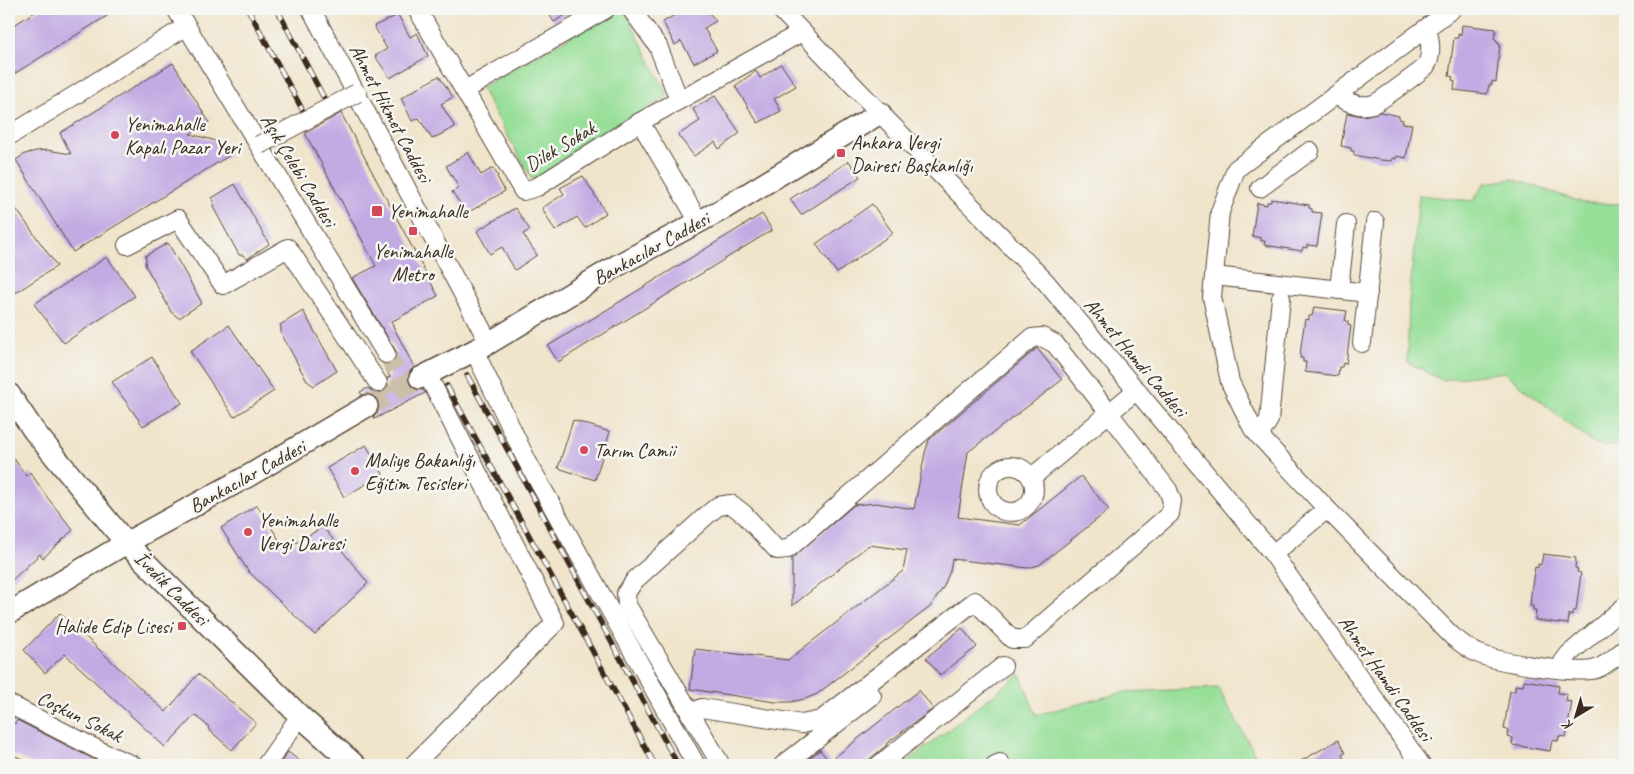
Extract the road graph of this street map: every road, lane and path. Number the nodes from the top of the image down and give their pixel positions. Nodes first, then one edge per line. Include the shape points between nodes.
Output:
1 (176, 9) edge
2 (417, 9) edge
3 (606, 9) edge
4 (631, 9) edge
5 (780, 9) edge
6 (1452, 9) edge
7 (317, 11) edge
8 (186, 26) junction
9 (1427, 28) junction
10 (802, 32) junction
11 (465, 90) junction
12 (356, 93) junction
13 (1336, 95) junction
14 (679, 100) junction
15 (880, 112) junction
16 (640, 122) junction
17 (9, 136) edge
18 (259, 145) junction
19 (1267, 146) junction
20 (1310, 151) dead end
21 (1285, 168) junction
22 (1260, 188) dead end
23 (699, 222) junction
24 (1375, 222) dead end
25 (1346, 224) dead end
26 (126, 245) dead end
27 (1214, 276) junction
28 (1339, 290) junction
29 (1368, 293) junction
30 (1281, 298) dead end
31 (1362, 343) dead end
32 (481, 347) junction
33 (386, 354) tunnel mouth
34 (423, 376) joint
35 (378, 383) tunnel mouth
36 (1136, 390) junction
37 (9, 394) edge
38 (367, 406) tunnel mouth
39 (1109, 413) junction
40 (1259, 436) junction
41 (1031, 478) dead end
42 (1327, 509) junction
43 (126, 543) junction
44 (1272, 554) junction
45 (1625, 606) edge
46 (9, 613) edge
47 (1625, 649) edge
48 (1003, 666) dead end
49 (908, 668) dead end
50 (1562, 668) junction
51 (9, 704) edge
52 (690, 714) junction
53 (300, 716) junction
54 (133, 765) edge
55 (266, 765) edge
56 (355, 765) edge
57 (413, 765) edge
58 (696, 765) edge
59 (720, 765) edge
60 (783, 765) edge
61 (879, 765) edge
62 (995, 765) edge
63 (1001, 765) edge
64 (1421, 765) edge

1 - 8 street, Aşık Çelebi Caddesi
2 - 11 street, Dilek Sokak
3 - 11 street
4 - 14 street via 658,46
5 - 10 street, Ahmet Hamdi Caddesi
6 - 9 street
7 - 12 street, Ahmet Hikmet Caddesi
8 - 17 street
8 - 18 street, Aşık Çelebi Caddesi
9 - 13 street
9 - 13 street via 1431,54 1426,67 1373,104 1347,102
10 - 14 street, Dilek Sokak
10 - 15 street, Ahmet Hamdi Caddesi
11 - 16 street, Dilek Sokak via 523,191 536,187
12 - 18 street, bridge
12 - 32 street, Ahmet Hikmet Caddesi
13 - 19 street
14 - 16 street, Dilek Sokak
15 - 23 main road, Bankacılar Caddesi
15 - 36 street, Ahmet Hamdi Caddesi via 1045,281
16 - 23 street
18 - 33 street, Aşık Çelebi Caddesi
19 - 21 street
19 - 27 street via 1236,170 1220,212
20 - 21 street
21 - 22 street
23 - 32 main road, Bankacılar Caddesi
24 - 29 street
25 - 28 street
26 - 35 street via 178,218 223,285 288,248
27 - 28 street
27 - 40 street via 1212,297 1230,382
28 - 29 street
29 - 31 street
30 - 40 street via 1269,420
32 - 34 main road, Bankacılar Caddesi
32 - 58 street, Ahmet Hikmet Caddesi via 526,458
34 - 57 street via 555,623
36 - 39 street
36 - 44 street, Ahmet Hamdi Caddesi
37 - 43 main road, İvedik Caddesi via 34,431
38 - 43 main road, Bankacılar Caddesi via 250,476
39 - 41 street
39 - 52 street via 1168,490 1172,501 1170,514 1025,639 1012,639 976,601 821,720 802,724 702,708
39 - 52 street via 1055,344 1042,337 1032,338 788,549 777,550 731,504 718,506 635,580 626,593 627,605
40 - 42 street
42 - 44 street
42 - 50 street via 1466,647 1491,658
43 - 46 main road, Bankacılar Caddesi
43 - 53 main road, İvedik Caddesi
44 - 64 street, Ahmet Hamdi Caddesi
45 - 50 street via 1569,654
47 - 50 street via 1594,669
48 - 61 street
49 - 60 street
51 - 54 street, Coşkun Sokak
52 - 59 street
53 - 55 street
53 - 56 main road, İvedik Caddesi
62 - 63 street

